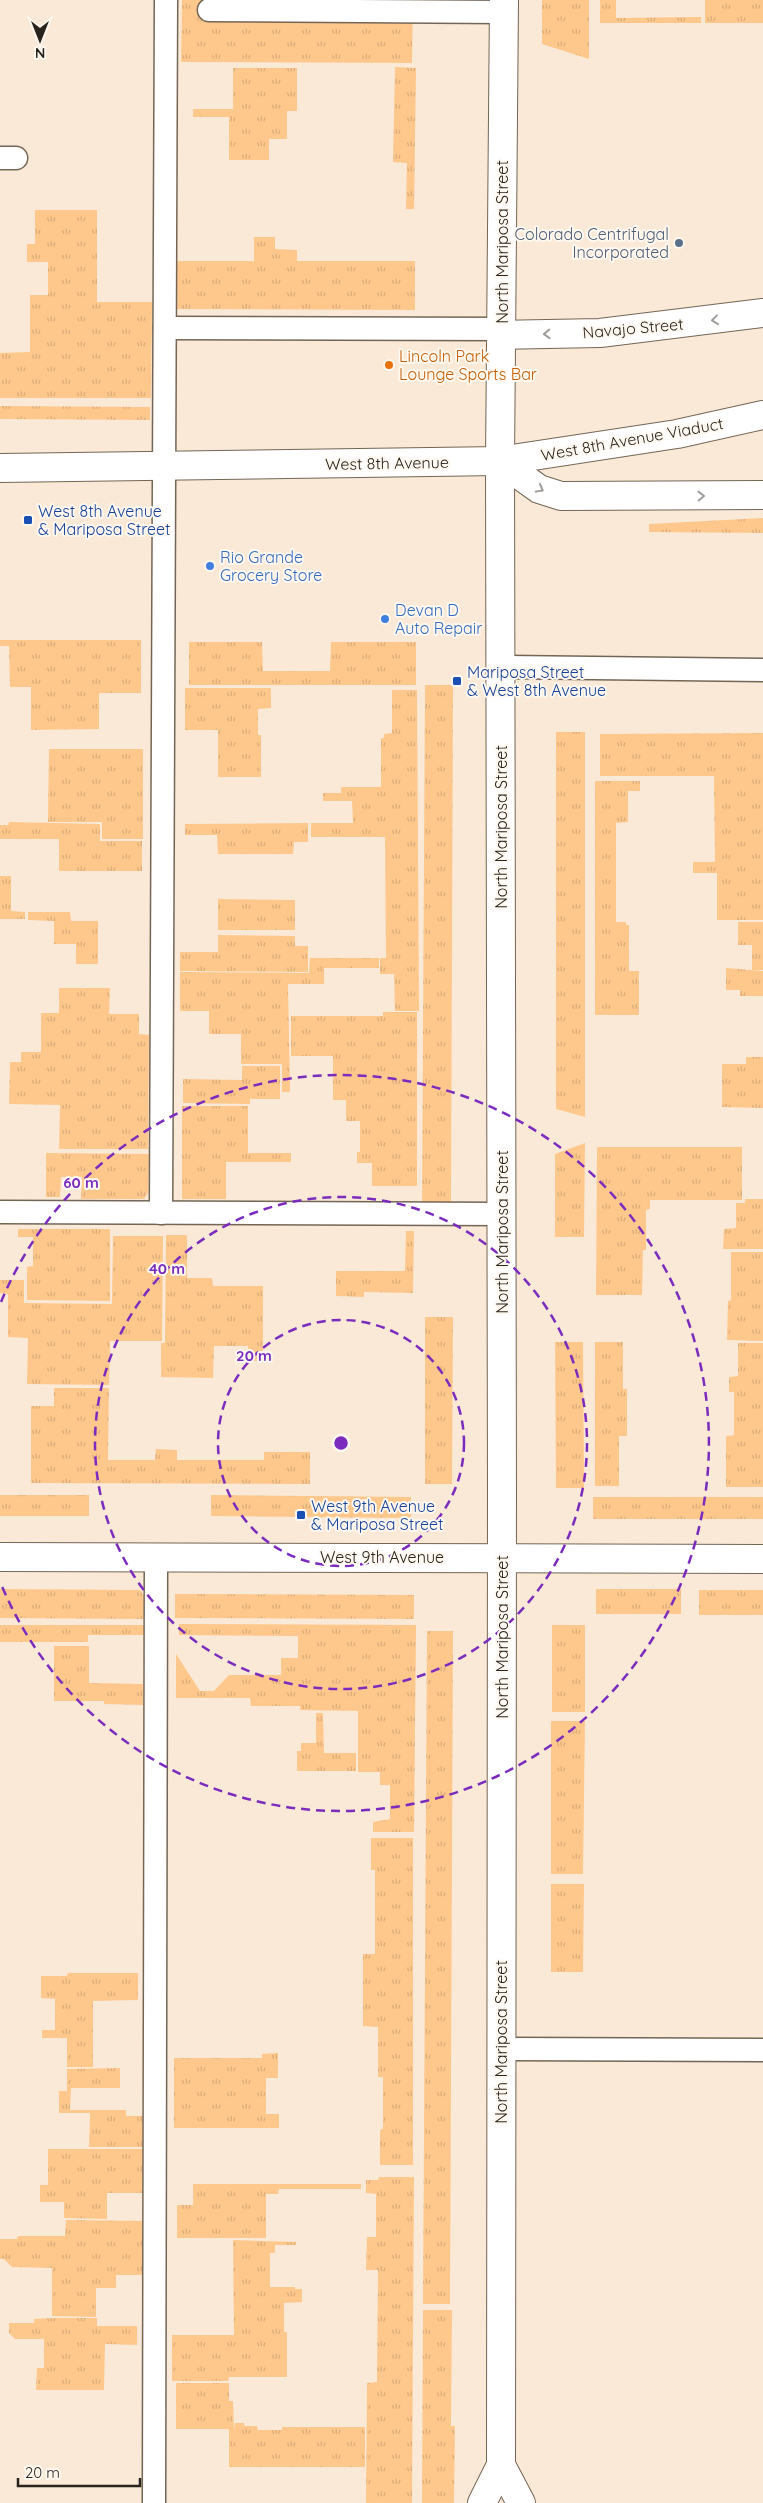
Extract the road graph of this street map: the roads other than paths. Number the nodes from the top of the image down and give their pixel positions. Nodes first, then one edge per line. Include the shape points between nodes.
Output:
1 (166, 0) edge
2 (504, 6) edge
3 (209, 10) dead end
4 (763, 314) edge
5 (165, 328) junction
6 (501, 332) junction
7 (763, 415) edge
8 (500, 461) junction
9 (164, 466) junction
10 (0, 468) edge
11 (763, 495) edge
12 (501, 667) junction
13 (763, 670) edge
14 (0, 1212) edge
15 (161, 1213) junction
16 (502, 1214) junction
17 (0, 1557) edge
18 (156, 1557) junction
19 (502, 1557) junction
20 (763, 1559) edge
21 (501, 2049) junction
22 (763, 2050) edge
23 (501, 2465) junction
24 (154, 2503) edge
25 (482, 2503) edge
26 (521, 2503) edge

1 - 5 lane
2 - 3 lane
2 - 6 street, North Mariposa Street
4 -> 6 street, Navajo Street via 600,333
5 - 6 lane
5 - 9 lane
6 - 8 street, North Mariposa Street
7 - 8 street, West 8th Avenue Viaduct via 677,434
8 - 9 street, West 8th Avenue
8 -> 11 street via 539,489 561,496
8 - 12 street, North Mariposa Street
9 - 10 street, West 8th Avenue
9 - 15 lane
12 - 13 lane
12 - 16 street, North Mariposa Street
14 - 15 lane
15 - 16 lane
16 - 19 street, North Mariposa Street
17 - 18 street, West 9th Avenue
18 - 19 street, West 9th Avenue
18 - 24 lane
19 - 20 street, West 9th Avenue
19 - 21 street, North Mariposa Street
21 - 22 lane
21 - 23 street, North Mariposa Street
23 - 25 street, North Mariposa Street
23 - 26 street, North Mariposa Street

